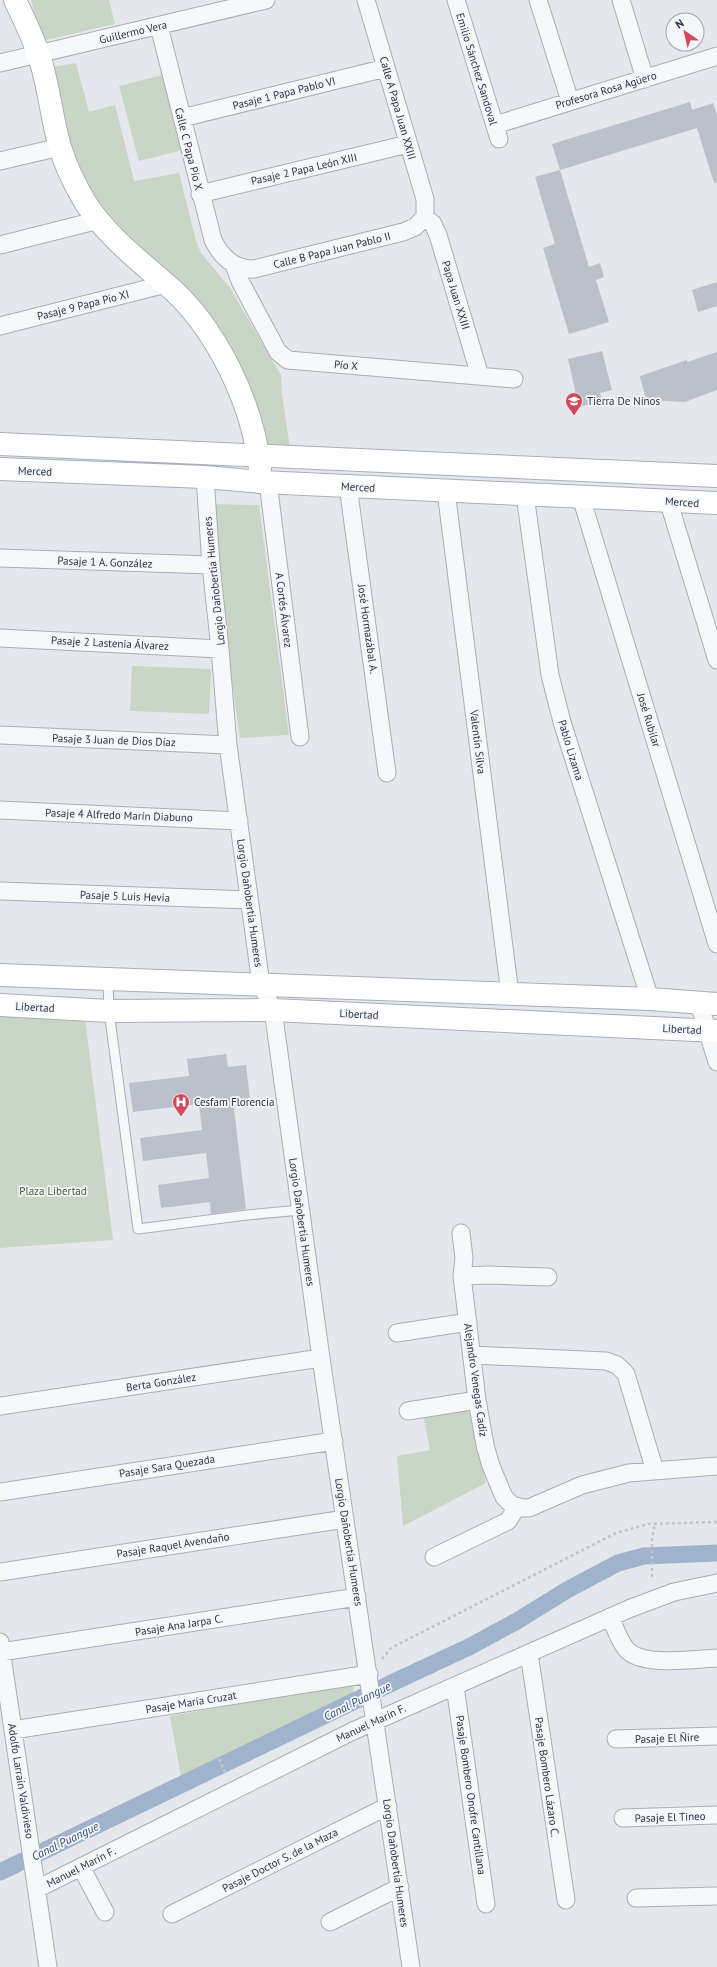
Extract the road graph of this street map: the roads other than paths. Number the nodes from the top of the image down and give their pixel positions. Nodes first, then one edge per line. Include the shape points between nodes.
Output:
1 (15, 0) edge
2 (266, 0) edge
3 (366, 0) edge
4 (456, 0) edge
5 (538, 0) edge
6 (621, 0) edge
7 (159, 26) junction
8 (39, 53) junction
9 (717, 56) edge
10 (0, 63) edge
11 (386, 68) junction
12 (645, 78) junction
13 (570, 101) junction
14 (182, 118) junction
15 (497, 132) joint
16 (408, 144) junction
17 (60, 147) junction
18 (0, 161) edge
19 (200, 194) junction
20 (425, 218) junction
21 (99, 220) junction
22 (0, 244) edge
23 (234, 265) junction
24 (166, 284) junction
25 (0, 326) edge
26 (480, 376) junction
27 (514, 379) dead end
28 (0, 444) edge
29 (258, 455) junction
30 (0, 469) edge
31 (717, 476) edge
32 (205, 477) junction
33 (265, 482) junction
34 (348, 486) junction
35 (446, 491) junction
36 (525, 495) junction
37 (581, 497) junction
38 (668, 500) junction
39 (717, 503) edge
40 (0, 558) edge
41 (211, 565) junction
42 (0, 638) edge
43 (220, 649) junction
44 (717, 660) edge
45 (0, 735) edge
46 (300, 737) dead end
47 (228, 745) junction
48 (387, 773) dead end
49 (0, 810) edge
50 (239, 821) junction
51 (0, 891) edge
52 (249, 900) junction
53 (717, 944) edge
54 (0, 975) edge
55 (108, 980) junction
56 (261, 984) junction
57 (510, 994) junction
58 (650, 999) junction
59 (708, 1004) edge
60 (0, 1005) edge
61 (273, 1010) junction
62 (109, 1011) junction
63 (712, 1031) edge
64 (717, 1062) edge
65 (301, 1210) junction
66 (461, 1233) dead end
67 (462, 1276) junction
68 (548, 1277) dead end
69 (468, 1322) junction
70 (397, 1333) dead end
71 (472, 1355) junction
72 (321, 1358) junction
73 (477, 1400) junction
74 (0, 1406) edge
75 (408, 1411) dead end
76 (334, 1440) junction
77 (717, 1466) edge
78 (655, 1471) junction
79 (0, 1492) edge
80 (517, 1507) junction
81 (345, 1519) junction
82 (434, 1557) dead end
83 (0, 1572) edge
84 (717, 1583) edge
85 (357, 1597) junction
86 (610, 1617) junction
87 (1, 1647) edge
88 (529, 1653) junction
89 (717, 1658) edge
90 (370, 1679) junction
91 (455, 1686) junction
92 (376, 1721) junction
93 (13, 1730) junction
94 (717, 1736) edge
95 (616, 1739) dead end
96 (388, 1806) junction
97 (717, 1815) edge
98 (623, 1818) dead end
99 (81, 1867) junction
100 (400, 1887) junction
101 (37, 1889) junction
102 (717, 1896) edge
103 (636, 1898) dead end
104 (566, 1900) dead end
105 (486, 1904) dead end
106 (105, 1912) dead end
107 (172, 1914) dead end
108 (330, 1922) dead end
109 (48, 1967) edge
110 (411, 1967) edge

1 - 8 street
2 - 7 street, Guillermo Vera
3 - 11 street, Calle A Papa Juan XXIII
4 - 15 street, Emilio Sánchez Sandoval
5 - 13 street
6 - 12 street
7 - 8 street, Guillermo Vera
7 - 14 street, Calle C Papa Pío X
8 - 10 street, Guillermo Vera
8 - 17 street
9 - 12 street, Profesora Rosa Agüero
11 - 14 street, Pasaje 1 Papa Pablo VI
11 - 16 street, Calle A Papa Juan XXIII
12 - 13 street, Profesora Rosa Agüero
13 - 15 street, Profesora Rosa Agüero
14 - 19 street, Calle C Papa Pío X
16 - 19 street, Pasaje 2 Papa León XIII
16 - 20 street, Calle A Papa Juan XXIII via 425,199
17 - 18 street
17 - 21 street via 68,170 86,203
19 - 23 street, Calle C Papa Pío X via 213,240 222,256
20 - 23 street, Calle B Papa Juan Pablo II via 415,227 396,234 254,269
20 - 26 street, Papa Juan XXIII via 433,224 438,235
21 - 22 street
21 - 24 street via 121,244
23 - 26 street, Pío X via 278,352 288,360
24 - 25 street, Pasaje 9 Papa Pío XI
24 - 29 street via 205,329 229,366 246,409
26 - 27 street, Pío X
28 - 29 street
29 - 31 street
29 - 33 street
30 - 32 street, Merced
32 - 33 street, Merced
32 - 41 street, Lorgio Dañobertia Humeres
33 - 34 street, Merced
33 - 46 street, A Cortés Álvarez
34 - 35 street, Merced
34 - 48 street, José Hormazábal A.
35 - 36 street, Merced
35 - 57 street, Valentín Silva
36 - 37 street, Merced
36 - 58 street, Pablo Lizama via 550,675 562,722
37 - 38 street, Merced
37 - 53 street, José Rubilar
38 - 39 street, Merced
38 - 44 street
40 - 41 street, Pasaje 1 A. González
41 - 43 street, Lorgio Dañobertia Humeres
42 - 43 street, Pasaje 2 Lastenia Álvarez
43 - 47 street, Lorgio Dañobertia Humeres
45 - 47 street, Pasaje 3 Juan de Dios Díaz
47 - 50 street, Lorgio Dañobertia Humeres
49 - 50 street, Pasaje 4 Alfredo Marín Diabuno
50 - 52 street, Lorgio Dañobertia Humeres
51 - 52 street, Pasaje 5 Luis Hevia
52 - 56 street, Lorgio Dañobertia Humeres
54 - 55 street
55 - 56 street
55 - 62 lane
56 - 57 street
56 - 61 street, Lorgio Dañobertia Humeres
57 - 58 street
58 - 59 street
59 - 63 street
60 - 62 street, Libertad
61 - 62 street, Libertad
61 - 63 street, Libertad
61 - 65 street, Lorgio Dañobertia Humeres
62 - 65 lane via 138,1229
63 - 64 street
65 - 72 street, Lorgio Dañobertia Humeres
66 - 67 street, Alejandro Venegas Cadíz via 464,1258
67 - 68 street
67 - 69 street, Alejandro Venegas Cadíz
69 - 70 street
69 - 71 street, Alejandro Venegas Cadíz
71 - 73 street, Alejandro Venegas Cadíz
71 - 78 street via 606,1361 617,1364 626,1374
72 - 74 street, Berta González
72 - 76 street, Lorgio Dañobertia Humeres
73 - 75 street
73 - 80 street, Alejandro Venegas Cadíz via 491,1466 504,1497
76 - 79 street, Pasaje Sara Quezada
76 - 81 street, Lorgio Dañobertia Humeres
77 - 78 street
78 - 80 street via 606,1478 558,1494 535,1506
80 - 82 street via 508,1521
81 - 83 street, Pasaje Raquel Avendaño
81 - 85 street, Lorgio Dañobertia Humeres
84 - 86 street, Manuel Marín F. via 674,1592
85 - 87 street, Pasaje Ana Jarpa C.
85 - 90 street, Lorgio Dañobertia Humeres
86 - 88 street, Manuel Marín F.
86 - 89 street via 624,1646 641,1659
87 - 93 street, Adolfo Larraín Valdivieso
88 - 91 street, Manuel Marín F.
88 - 104 street, Pasaje Bombero Lázaro C.
90 - 92 street, Lorgio Dañobertia Humeres
90 - 93 street, Pasaje María Cruzat
91 - 92 street, Manuel Marín F.
91 - 105 street, Pasaje Bombero Onofre Cantillana
92 - 96 street, Lorgio Dañobertia Humeres
92 - 99 street, Manuel Marín F.
93 - 101 street, Adolfo Larraín Valdivieso
94 - 95 street, Pasaje El Ñire
96 - 100 street, Lorgio Dañobertia Humeres
96 - 107 street, Pasaje Doctor S. de la Maza
97 - 98 street, Pasaje El Tineo
99 - 101 street, Manuel Marín F.
99 - 106 street
100 - 108 street
100 - 110 street, Lorgio Dañobertia Humeres
101 - 109 street, Adolfo Larraín Valdivieso
102 - 103 street

